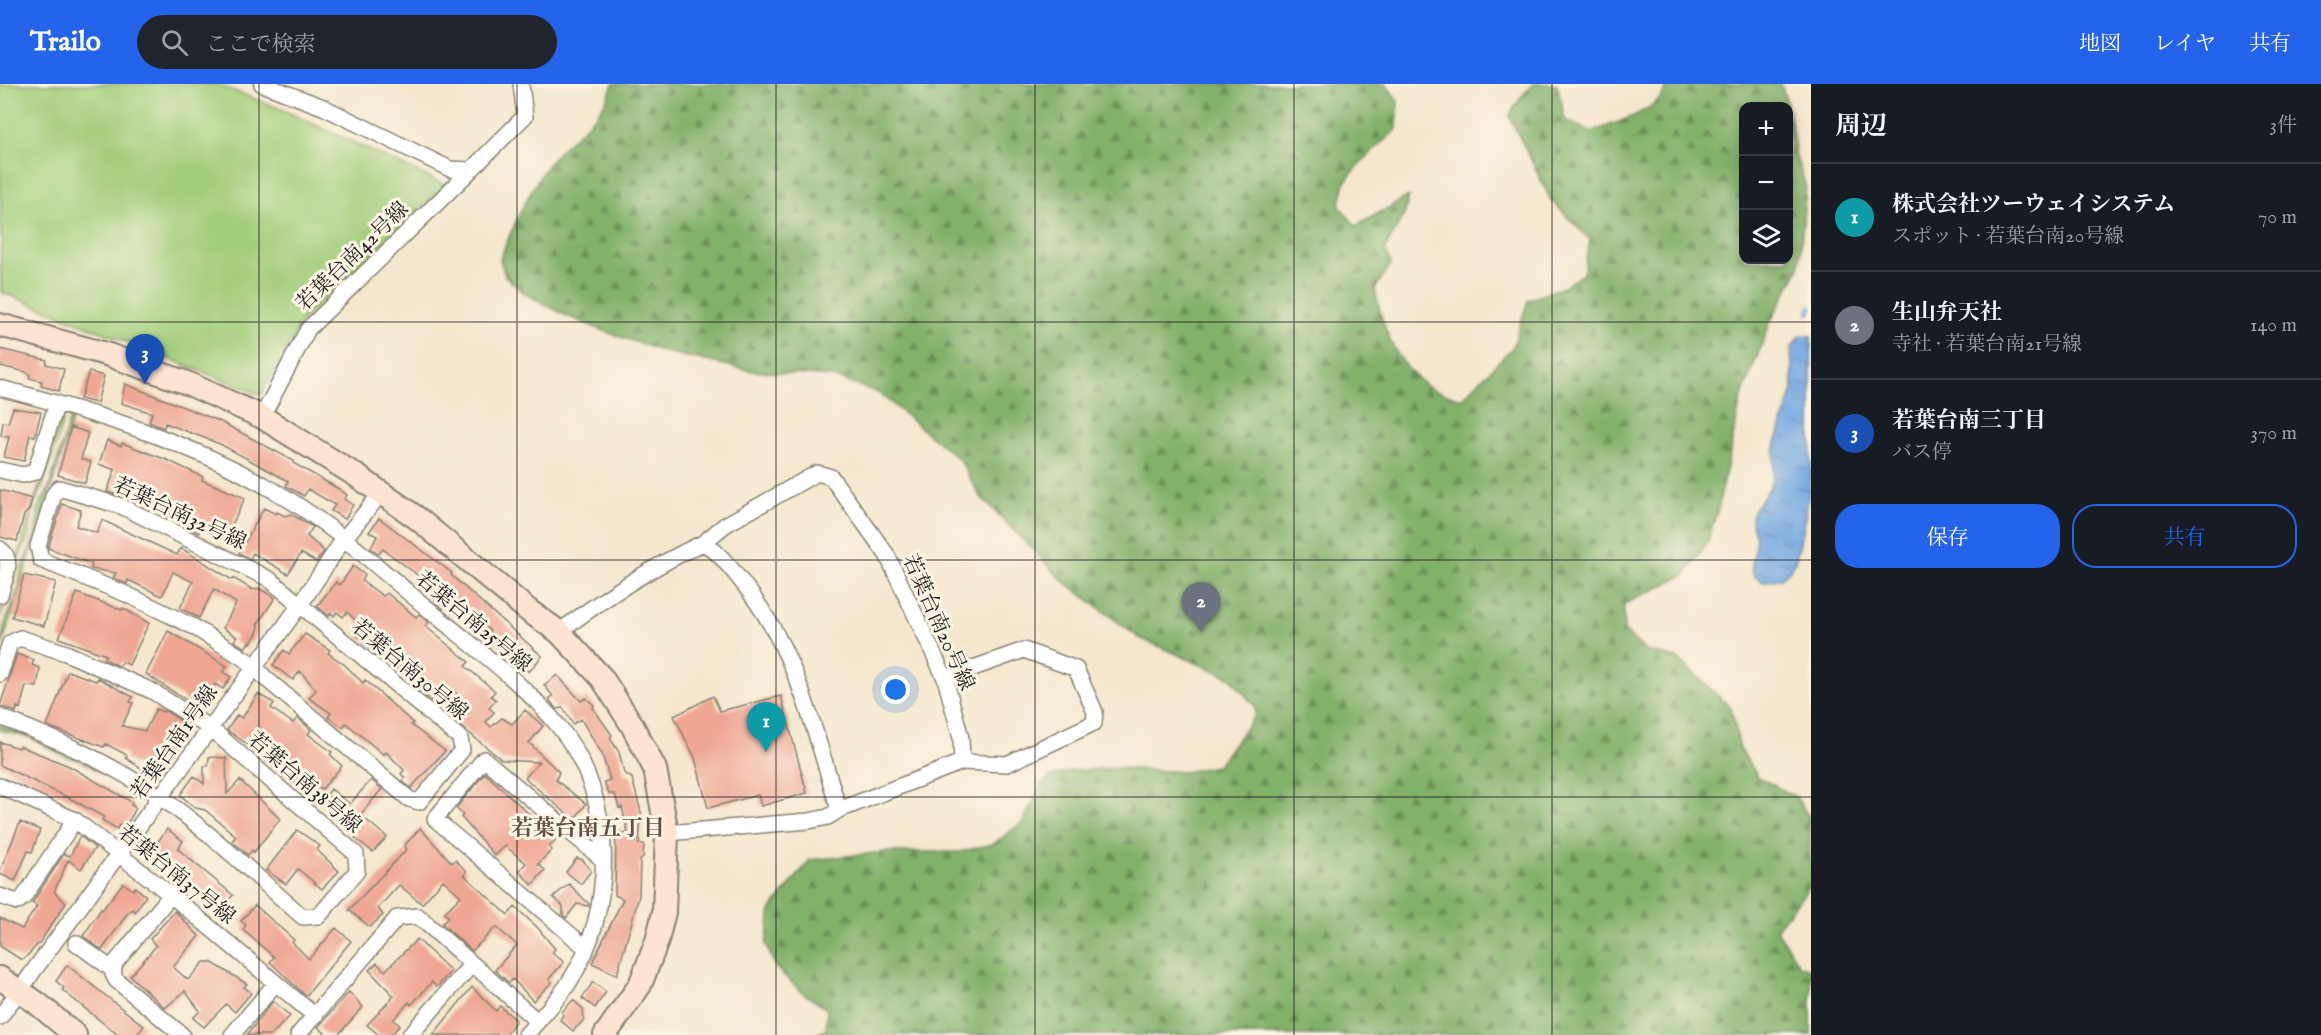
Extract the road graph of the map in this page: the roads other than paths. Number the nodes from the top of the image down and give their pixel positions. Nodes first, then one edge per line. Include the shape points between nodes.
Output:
1 (262, 84) edge
2 (521, 84) edge
3 (471, 170) junction
4 (0, 325) edge
5 (0, 388) edge
6 (57, 403) junction
7 (262, 417) junction
8 (0, 470) edge
9 (382, 492) junction
10 (343, 540) junction
11 (703, 543) junction
12 (0, 549) edge
13 (0, 595) edge
14 (300, 605) junction
15 (559, 632) junction
16 (254, 665) junction
17 (0, 674) edge
18 (945, 678) junction
19 (0, 717) edge
20 (210, 728) junction
21 (962, 762) junction
22 (0, 786) edge
23 (161, 798) junction
24 (839, 810) junction
25 (75, 819) junction
26 (667, 833) junction
27 (120, 854) junction
28 (603, 860) junction
29 (171, 895) junction
30 (0, 896) edge
31 (76, 943) dead end
32 (585, 947) junction
33 (472, 964) junction
34 (113, 970) junction
35 (0, 978) edge
36 (276, 983) junction
37 (20, 990) junction
38 (315, 1016) junction
39 (0, 1017) edge
40 (537, 1021) junction
41 (75, 1035) edge
42 (182, 1035) edge
43 (232, 1035) edge
44 (298, 1035) edge
45 (410, 1035) edge
46 (526, 1035) edge
47 (605, 1035) edge

1 - 3 street via 323,107 450,169
2 - 3 street, 若葉台南42号線 via 525,116
3 - 7 street, 若葉台南42号線 via 308,328
4 - 7 street via 106,354 186,383
5 - 6 street, 若葉台南25号線
6 - 8 street via 35,472 23,475
6 - 10 street, 若葉台南25号線 via 160,436 232,468 299,506
7 - 9 street
9 - 10 street, 若葉台南1号線
9 - 15 street
10 - 14 street, 若葉台南1号線
10 - 28 street, 若葉台南25号線 via 525,692 561,729 588,776 602,826
11 - 15 street, 若葉台南20号線 via 602,600
11 - 18 street, 若葉台南20号線 via 725,525 817,473 831,477 887,555
11 - 24 street via 716,550 749,590 797,673
12 - 13 street via 8,566
14 - 16 street, 若葉台南1号線
14 - 16 street, 若葉台南30号線 via 460,738 462,750 418,802 409,799
14 - 16 street, 若葉台南32号線 via 269,579 121,506 69,489 56,490 38,546 41,560 126,594
15 - 26 street via 602,678 632,725 655,769
16 - 20 street, 若葉台南1号線
17 - 20 street, 若葉台南38号線 via 10,643 16,638 24,639 153,691
18 - 21 street, 若葉台南20号線 via 961,738
18 - 21 street via 1024,650 1076,669 1095,712 1094,723 1006,764
19 - 23 street, 若葉台南38号線 via 92,758
20 - 23 street, 若葉台南1号線
20 - 23 street, 若葉台南38号線 via 356,854 357,871 320,916 303,917
21 - 24 street
22 - 25 street, 若葉台南37号線
23 - 27 street, 若葉台南1号線
24 - 26 street via 809,821
25 - 27 street, 若葉台南37号線
25 - 30 street via 23,898 17,902
26 - 47 street via 663,912 657,941 640,985
27 - 29 street, 若葉台南37号線
27 - 37 street, 若葉台南1号線
28 - 32 street, 若葉台南25号線 via 596,920
28 - 32 street via 484,759 435,819
29 - 34 street
29 - 36 street, 若葉台南37号線
31 - 34 street
32 - 40 street, 若葉台南25号線 via 568,984
33 - 38 street via 418,916 398,918
33 - 40 street
33 - 45 street
34 - 42 street via 116,980
35 - 37 street
36 - 38 street, 若葉台南37号線
36 - 43 street
37 - 39 street, 若葉台南1号線
37 - 41 street
38 - 44 street
40 - 46 street, 若葉台南25号線

